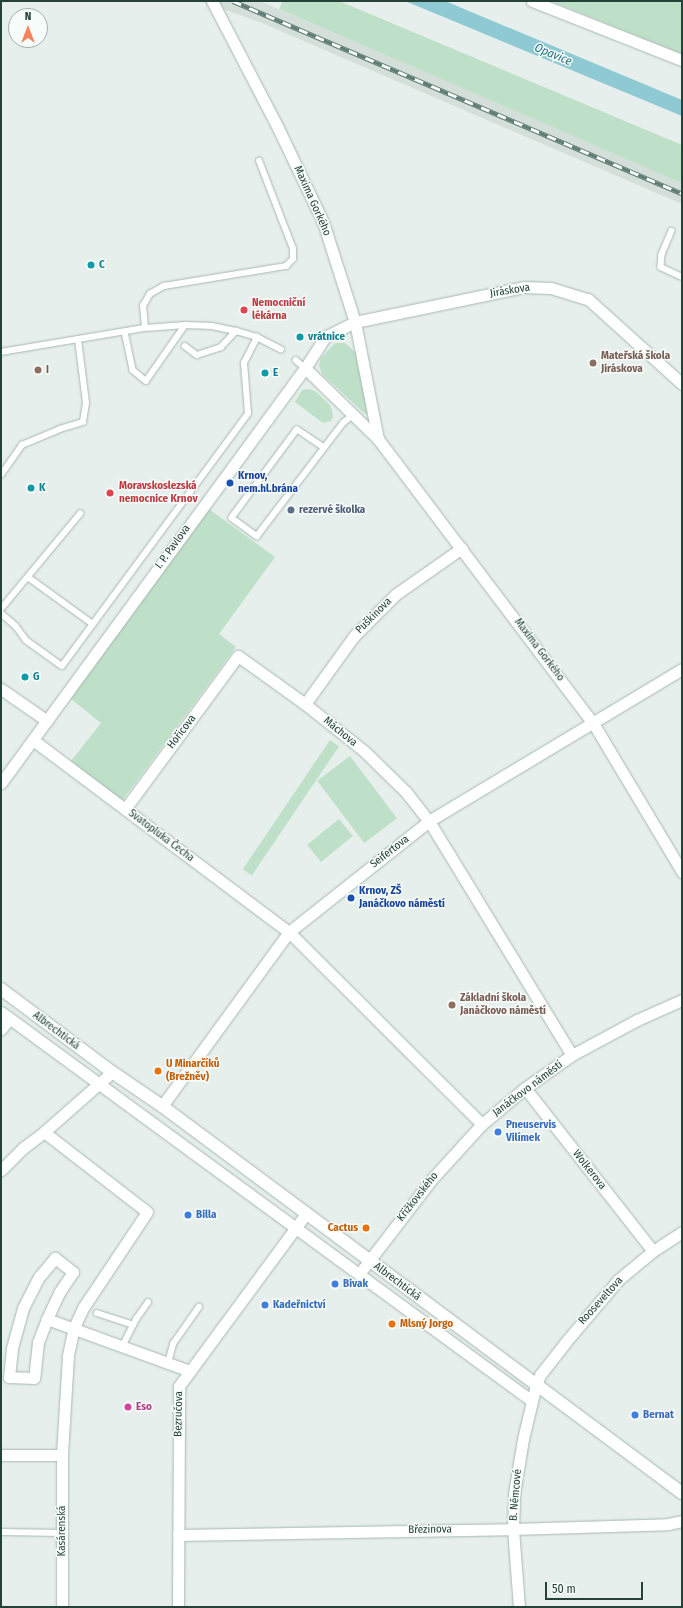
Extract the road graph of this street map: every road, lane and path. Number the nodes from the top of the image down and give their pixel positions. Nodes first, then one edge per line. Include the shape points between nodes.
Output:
1 (212, 1) edge
2 (532, 1) edge
3 (682, 60) edge
4 (258, 161) dead end
5 (672, 231) dead end
6 (682, 277) edge
7 (354, 322) junction
8 (185, 325) junction
9 (145, 328) junction
10 (236, 331) junction
11 (125, 332) junction
12 (257, 337) junction
13 (78, 340) junction
14 (184, 346) dead end
15 (281, 349) dead end
16 (1, 352) edge
17 (296, 360) dead end
18 (305, 368) junction
19 (682, 384) edge
20 (353, 415) junction
21 (378, 439) junction
22 (324, 448) junction
23 (1, 475) edge
24 (80, 514) dead end
25 (462, 548) junction
26 (28, 577) junction
27 (1, 609) edge
28 (1, 613) edge
29 (93, 624) junction
30 (238, 656) joint
31 (682, 669) edge
32 (1, 689) edge
33 (305, 704) junction
34 (47, 721) junction
35 (593, 723) junction
36 (33, 740) junction
37 (1, 783) edge
38 (125, 809) junction
39 (429, 821) junction
40 (682, 872) edge
41 (289, 932) junction
42 (1, 989) edge
43 (682, 1000) edge
44 (5, 1016) edge
45 (1, 1030) edge
46 (572, 1055) junction
47 (112, 1072) junction
48 (99, 1083) junction
49 (525, 1088) junction
50 (162, 1106) junction
51 (482, 1124) junction
52 (44, 1132) junction
53 (1, 1170) edge
54 (306, 1214) junction
55 (296, 1227) junction
56 (682, 1232) edge
57 (652, 1251) junction
58 (369, 1261) junction
59 (359, 1274) junction
60 (148, 1302) dead end
61 (200, 1307) dead end
62 (97, 1313) dead end
63 (47, 1319) junction
64 (133, 1325) junction
65 (74, 1327) junction
66 (123, 1346) junction
67 (168, 1363) junction
68 (190, 1371) junction
69 (536, 1385) junction
70 (532, 1401) junction
71 (1, 1455) edge
72 (62, 1456) junction
73 (682, 1493) edge
74 (682, 1521) edge
75 (513, 1529) junction
76 (1, 1532) edge
77 (62, 1533) junction
78 (178, 1535) junction
79 (62, 1607) edge
80 (178, 1607) edge
81 (519, 1607) edge

1 - 7 street, Maxima Gorkého via 323,222
2 - 3 street
4 - 9 lane via 294,249 294,259 286,266 164,286 150,294 143,306
5 - 6 lane via 662,255 661,267
7 - 18 street, I. P. Pavlova via 325,337
7 - 19 street, Jiráskova via 524,287 551,288 588,299
7 - 21 street, Maxima Gorkého
8 - 9 lane
8 - 10 lane via 212,326
8 - 11 lane via 146,381 132,370
9 - 11 lane
10 - 12 lane
10 - 14 lane via 221,347 197,355
11 - 13 lane
12 - 15 lane
12 - 29 lane via 244,363 248,414
13 - 16 lane
13 - 23 lane via 86,403 84,422 22,445
17 - 18 lane
18 - 20 street, Maxima Gorkého
18 - 34 street, I. P. Pavlova
20 - 21 street, Maxima Gorkého
20 - 22 lane via 343,423
21 - 25 street, Maxima Gorkého
22 - 22 lane via 257,536 232,518 297,430
24 - 26 lane
25 - 33 street, Puškinova via 396,594 354,636
25 - 35 street, Maxima Gorkého
26 - 27 lane
26 - 29 lane
28 - 29 lane via 16,626 26,640 62,666
30 - 33 street, Máchova
30 - 38 street, Hořicova
31 - 35 street, Seifertova
32 - 34 street
33 - 39 street, Máchova via 364,751 406,792
34 - 36 street, I. P. Pavlova
35 - 39 street, Seifertova
35 - 40 street, Maxima Gorkého
36 - 37 street, I. P. Pavlova
36 - 38 street, Svatopluka Čecha
38 - 41 street, Svatopluka Čecha
39 - 41 street, Seifertova
39 - 46 street, Janáčkovo náměstí
41 - 50 street, Seifertova
41 - 51 street, Janáčkovo náměstí
42 - 47 main road, Albrechtická
43 - 46 street via 637,1020
44 - 45 street, Albrechtická
44 - 48 street, Albrechtická
46 - 49 street, Janáčkovo náměstí
47 - 48 street
47 - 50 main road, Albrechtická
48 - 52 street
48 - 55 street, Albrechtická
49 - 51 street, Janáčkovo náměstí
49 - 57 street, Wolkerova
50 - 54 main road, Albrechtická
51 - 58 street, Křižkovského via 431,1180
52 - 53 street
52 - 65 street, Kasárenská via 147,1212
54 - 55 street, Bezručova
54 - 58 main road, Albrechtická
55 - 59 street, Albrechtická
55 - 68 street, Bezručova
56 - 57 street, Rooseveltova
57 - 69 street, Rooseveltova via 618,1280 564,1344 540,1375
58 - 59 street, Křižkovského
58 - 69 main road, Albrechtická
59 - 70 street, Albrechtická
60 - 64 lane
61 - 67 lane via 173,1344
62 - 64 lane
63 - 63 street via 59,1293 74,1272 55,1258 39,1277 23,1308 12,1348 10,1377 34,1378 38,1342
63 - 65 street
64 - 66 lane
65 - 66 street
65 - 72 street, Kasárenská via 68,1356
66 - 67 street
67 - 68 street
68 - 78 street, Bezručova via 179,1386
69 - 70 street, B. Němcové
69 - 73 main road, Albrechtická
70 - 75 street, B. Němcové via 514,1494
71 - 72 street
72 - 77 street, Kasárenská
74 - 75 street, Březinova via 668,1524
75 - 78 street, Březinova
75 - 81 street, B. Němcové
76 - 77 lane
77 - 79 street, Kasárenská
78 - 80 street, Bezručova

